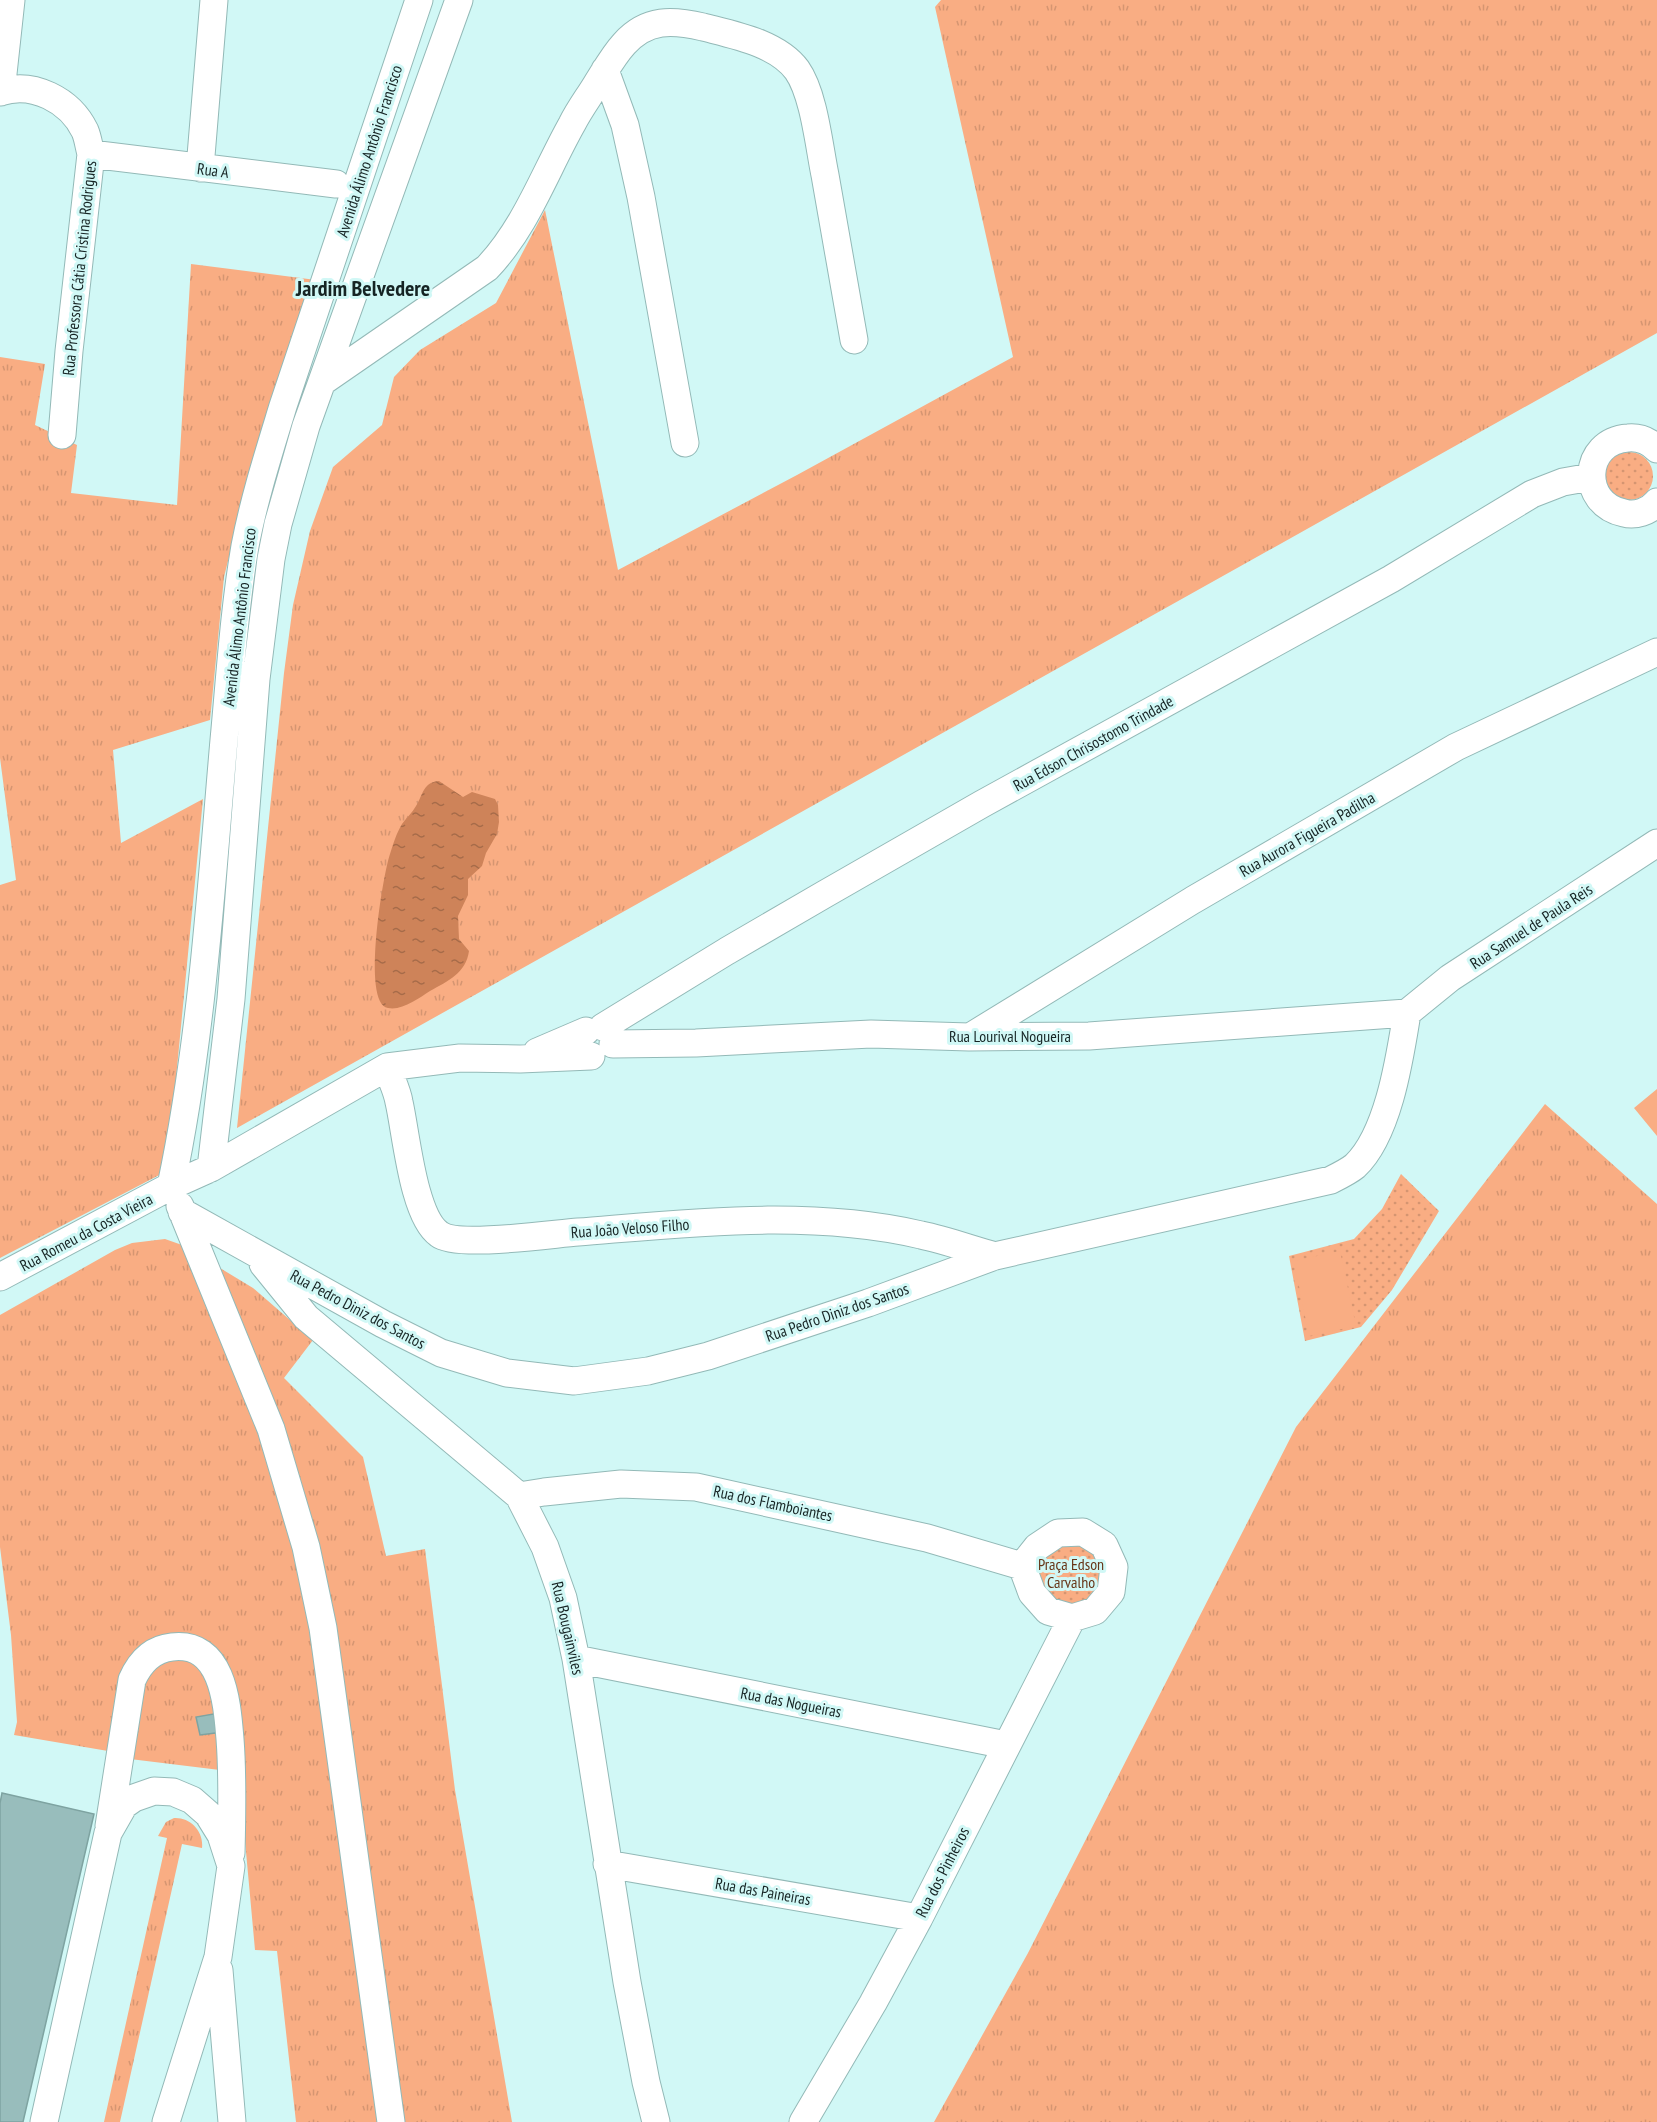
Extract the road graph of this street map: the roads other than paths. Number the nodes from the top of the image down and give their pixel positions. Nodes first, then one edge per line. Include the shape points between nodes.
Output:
1 (11, 0) edge
2 (214, 0) edge
3 (419, 0) edge
4 (424, 0) edge
5 (458, 4) edge
6 (605, 70) junction
7 (1, 92) edge
8 (91, 154) junction
9 (200, 168) junction
10 (336, 184) dead end
11 (854, 340) dead end
12 (322, 382) junction
13 (62, 435) dead end
14 (685, 443) dead end
15 (1657, 449) edge
16 (1591, 477) junction
17 (1657, 502) edge
18 (1657, 652) edge
19 (1657, 843) edge
20 (1407, 1013) junction
21 (969, 1037) junction
22 (598, 1039) junction
23 (387, 1068) junction
24 (211, 1168) junction
25 (171, 1186) junction
26 (183, 1212) junction
27 (254, 1253) junction
28 (994, 1256) junction
29 (0, 1277) edge
30 (519, 1497) junction
31 (1022, 1566) junction
32 (1071, 1618) junction
33 (576, 1659) junction
34 (1006, 1745) junction
35 (108, 1833) junction
36 (607, 1864) junction
37 (231, 1866) junction
38 (919, 1918) junction
39 (218, 1957) junction
40 (44, 2122) edge
41 (166, 2122) edge
42 (232, 2122) edge
43 (391, 2122) edge
44 (656, 2122) edge
45 (803, 2122) edge

1 - 7 street
2 - 9 street
3 - 25 street, Avenida Álimo Antônio Francisco via 277,426 245,547 193,1052
4 - 5 street via 436,6
5 - 12 street, Avenida Álimo Antônio Francisco
6 - 11 street via 639,31 658,23 680,21 762,45 797,70 816,126
6 - 12 street via 499,255 487,268
6 - 14 street via 625,125 641,197
7 - 8 street, Rua Professora Cátia Cristina Rodrigues via 28,89 47,93 61,102 85,131
8 - 9 street, Rua A
8 - 13 street, Rua Professora Cátia Cristina Rodrigues
9 - 10 street, Rua A
12 - 24 street, Avenida Álimo Antônio Francisco via 292,474 271,559 251,735 232,988
15 - 16 street via 1636,437 1619,438 1604,447 1594,460
16 - 17 street via 1597,497 1612,511 1632,515 1652,508
16 - 22 street, Rua Edson Chrisostomo Trindade via 1532,494 1391,579 982,804 825,894
18 - 21 street, Rua Aurora Figueira Padilha via 1456,747 1193,900
19 - 20 street, Rua Samuel de Paula Reis via 1450,978
20 - 21 street, Rua Lourival Nogueira via 1089,1036
20 - 28 street, Rua Pedro Diniz dos Santos via 1389,1101 1374,1140 1355,1166 1331,1180
21 - 22 street, Rua Lourival Nogueira via 871,1034 696,1043
22 - 23 street via 520,1059 460,1058
23 - 24 street, Rua Romeu da Costa Vieira
23 - 28 street, Rua João Veloso Filho via 399,1100 406,1147 423,1211 439,1235 452,1240 725,1221 812,1221 920,1235
24 - 25 street, Rua Romeu da Costa Vieira
25 - 26 street
25 - 29 street, Rua Romeu da Costa Vieira
26 - 27 street, Rua Pedro Diniz dos Santos
26 - 43 street via 271,1429 306,1547 323,1628
27 - 28 street, Rua Pedro Diniz dos Santos via 441,1353 507,1373 574,1381 648,1371 708,1356
27 - 30 street, Rua Bougainviles via 306,1317
30 - 31 street, Rua dos Flamboiantes via 621,1484 696,1486 927,1538
30 - 33 street, Rua Bougainviles via 545,1547 563,1598
31 - 32 street via 1032,1593 1048,1611
31 - 32 street via 1038,1546 1058,1533 1083,1532 1104,1545 1114,1567 1111,1592 1095,1611
32 - 34 street, Rua dos Pinheiros
33 - 34 street, Rua das Nogueiras
33 - 36 street, Rua Bougainviles
34 - 38 street, Rua dos Pinheiros
35 - 37 street via 124,1805 134,1798 154,1791 173,1792 192,1800 208,1814 221,1835
35 - 37 street via 132,1680 143,1660 158,1649 186,1647 209,1660 225,1694 234,1780
35 - 40 street
36 - 38 street, Rua das Paineiras
36 - 44 street, Rua Bougainviles
37 - 39 street
38 - 45 street, Rua dos Pinheiros
39 - 41 street
39 - 42 street

